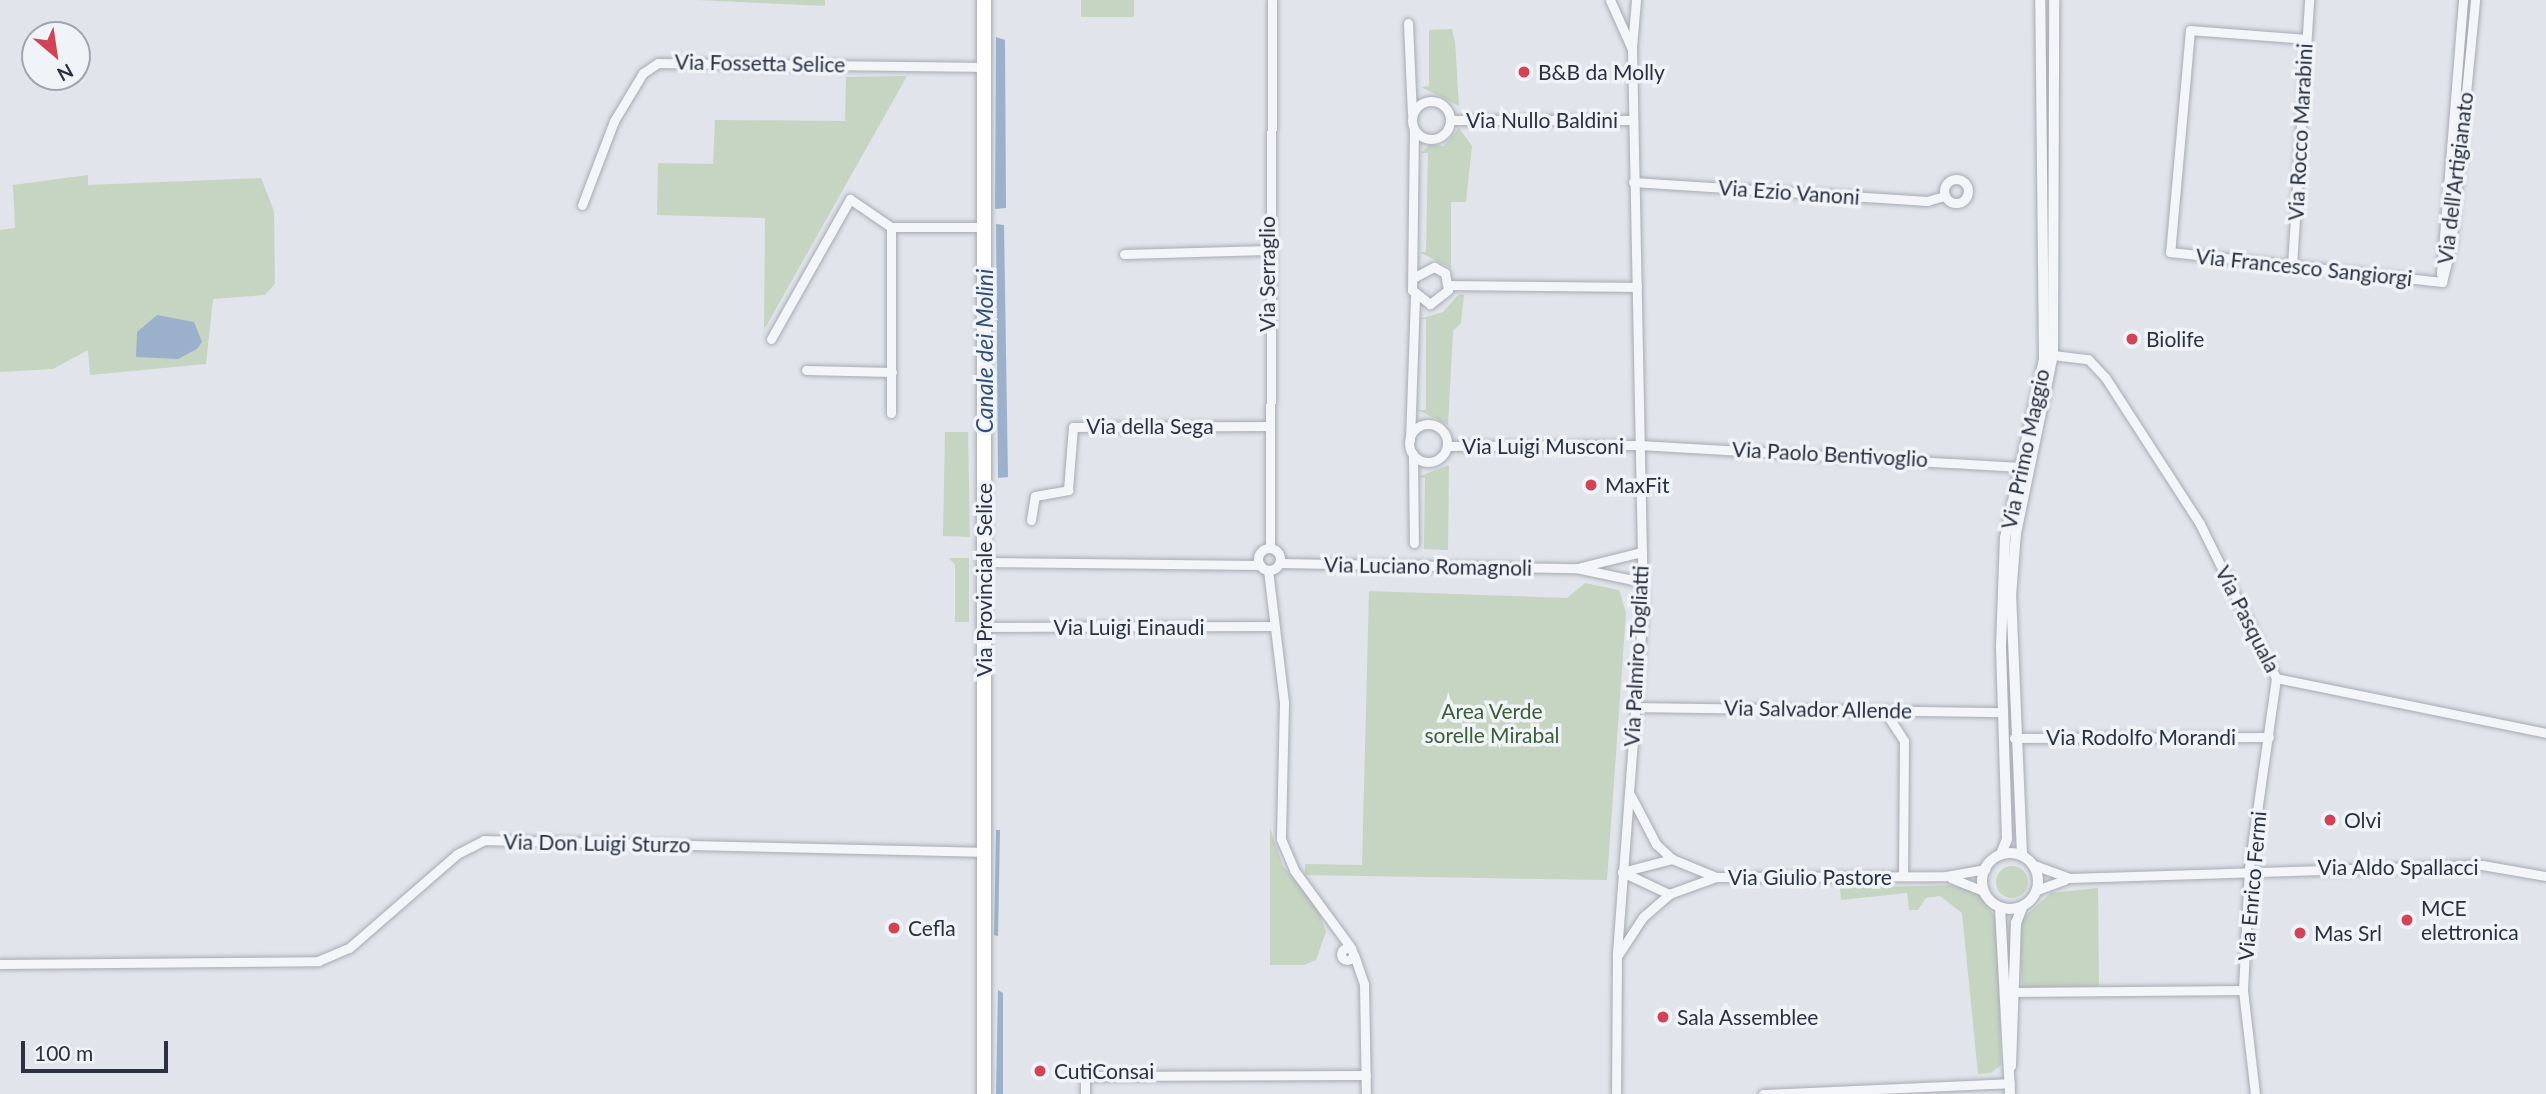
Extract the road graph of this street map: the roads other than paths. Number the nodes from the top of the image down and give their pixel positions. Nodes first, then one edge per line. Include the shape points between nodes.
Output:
1 (984, 0) edge
2 (1272, 0) edge
3 (1610, 0) edge
4 (1636, 0) edge
5 (2040, 0) edge
6 (2054, 0) edge
7 (2309, 0) edge
8 (2463, 0) edge
9 (2475, 0) edge
10 (1408, 23) dead end
11 (2306, 39) junction
12 (1632, 49) junction
13 (984, 67) junction
14 (1412, 114) junction
15 (1450, 120) junction
16 (1633, 120) junction
17 (1414, 129) junction
18 (1633, 182) junction
19 (1945, 197) dead end
20 (582, 205) dead end
21 (891, 227) junction
22 (984, 227) junction
23 (1268, 250) junction
24 (1124, 254) dead end
25 (2292, 265) junction
26 (1413, 278) junction
27 (2442, 282) junction
28 (1449, 285) junction
29 (1637, 287) junction
30 (1415, 295) junction
31 (771, 339) dead end
32 (2053, 355) junction
33 (806, 370) dead end
34 (892, 372) junction
35 (891, 413) dead end
36 (1268, 426) junction
37 (1410, 440) junction
38 (1639, 445) junction
39 (1447, 446) junction
40 (1413, 454) junction
41 (2020, 467) junction
42 (1031, 520) dead end
43 (1414, 543) dead end
44 (1270, 547) junction
45 (1642, 552) junction
46 (984, 562) junction
47 (1280, 563) junction
48 (1264, 568) junction
49 (1576, 568) junction
50 (1642, 582) junction
51 (1274, 626) junction
52 (984, 628) junction
53 (2276, 678) junction
54 (1635, 706) junction
55 (1884, 710) junction
56 (2002, 712) junction
57 (2546, 733) edge
58 (2014, 737) junction
59 (2269, 737) junction
60 (1629, 789) junction
61 (984, 852) junction
62 (2001, 854) junction
63 (2022, 855) junction
64 (1672, 859) junction
65 (2034, 865) junction
66 (2249, 868) junction
67 (1985, 869) junction
68 (1622, 872) junction
69 (1903, 876) junction
70 (1946, 876) junction
71 (2546, 876) edge
72 (1716, 877) junction
73 (2069, 878) junction
74 (2037, 890) junction
75 (1984, 891) junction
76 (1669, 894) junction
77 (2022, 907) junction
78 (2000, 908) junction
79 (1617, 957) junction
80 (0, 964) edge
81 (2243, 990) junction
82 (2016, 992) junction
83 (1366, 1075) junction
84 (2009, 1083) edge
85 (984, 1094) edge
86 (1086, 1094) edge
87 (1366, 1094) edge
88 (1616, 1094) edge
89 (1763, 1094) edge
90 (2255, 1094) edge

1 - 13 main road, Via Provinciale Selice
2 - 23 street, Via Serraglio
3 - 12 street, Via Palmiro Togliatti
4 - 12 street, Via Palmiro Togliatti
5 - 41 street, Via Primo Maggio via 2044,359
6 - 32 street, Via Primo Maggio
7 - 11 street, Via Rocco Marabini
8 - 27 street, Via dell'Artigianato
9 - 27 street, Via dell'Artigianato
10 - 14 street
11 - 25 street, Via Rocco Marabini
11 - 25 street, Via Francesco Sangiorgi via 2190,30 2170,252
12 - 16 street, Via Palmiro Togliatti
13 - 20 street, Via Fossetta Selice via 658,63 643,74 614,121
13 - 22 main road, Via Provinciale Selice
14 - 15 street, Via Nullo Baldini via 1419,104 1437,102
14 - 17 street
15 - 16 street, Via Nullo Baldini
15 - 17 street, Via Nullo Baldini via 1436,139
16 - 18 street, Via Palmiro Togliatti
17 - 26 street
18 - 19 street, Via Ezio Vanoni via 1927,201
18 - 29 street, Via Palmiro Togliatti
21 - 22 street
21 - 31 street via 850,199
21 - 34 street
22 - 46 main road, Via Provinciale Selice
23 - 24 street
23 - 36 street, Via Serraglio
25 - 27 street, Via Francesco Sangiorgi
26 - 28 street via 1434,267
26 - 30 street
28 - 29 street
28 - 30 street via 1436,303
29 - 38 street, Via Palmiro Togliatti
30 - 37 street
32 - 53 street, Via Pasquala via 2088,359 2105,377 2200,524
32 - 58 street, Via Primo Maggio via 2015,545
33 - 34 street
34 - 35 street
36 - 42 street, Via della Sega via 1073,427 1068,490 1035,496
36 - 44 street, Via Serraglio
37 - 39 street, Via Luigi Musconi via 1422,425 1435,425
37 - 40 street
38 - 39 street, Via Luigi Musconi
38 - 41 street, Via Paolo Bentivoglio
38 - 45 street, Via Palmiro Togliatti
39 - 40 street, Via Luigi Musconi via 1430,462
40 - 43 street
41 - 56 street, Via Primo Maggio via 2006,538
44 - 47 street
44 - 48 street via 1258,555
45 - 49 street, Via Luciano Romagnoli
45 - 50 street, Via Palmiro Togliatti
46 - 48 street
46 - 52 main road, Via Provinciale Selice
47 - 48 street
47 - 49 street, Via Luciano Romagnoli
48 - 51 street
49 - 50 street, Via Luciano Romagnoli
50 - 54 street, Via Palmiro Togliatti
51 - 52 street, Via Luigi Einaudi
51 - 83 street via 1284,703 1281,839 1294,870 1345,937 1362,978
52 - 61 main road, Via Provinciale Selice
53 - 57 street, Via Pasquala
53 - 59 street, Via Enrico Fermi
54 - 55 street, Via Salvador Allende
54 - 60 street, Via Palmiro Togliatti
55 - 56 street, Via Salvador Allende
55 - 69 street, Via Giulio Pastore via 1904,741
56 - 62 street, Via Primo Maggio via 2007,839
58 - 59 street, Via Rodolfo Morandi
58 - 63 street, Via Primo Maggio
59 - 66 street, Via Enrico Fermi
60 - 64 street, Via Giulio Pastore via 1640,823
60 - 68 street, Via Palmiro Togliatti
61 - 80 street, Via Don Luigi Sturzo via 484,840 457,854 349,948 318,961
61 - 85 main road, Via Provinciale Selice
62 - 63 street
62 - 67 street
63 - 65 street
64 - 68 street
64 - 72 street, Via Giulio Pastore
65 - 73 street
65 - 74 street
66 - 71 street, Via Aldo Spallacci via 2482,865
66 - 73 street, Via Aldo Spallacci
66 - 81 street, Via Enrico Fermi
67 - 70 street, Via Giulio Pastore
67 - 75 street
68 - 76 street
68 - 79 street, Via Palmiro Togliatti
69 - 70 street, Via Giulio Pastore
69 - 72 street, Via Giulio Pastore
70 - 75 street, Via Giulio Pastore
72 - 76 street, Via Giulio Pastore
73 - 74 street
74 - 77 street
75 - 78 street
76 - 79 street, Via Giulio Pastore via 1643,918
77 - 78 street
77 - 82 street via 2016,923
78 - 84 street
79 - 88 street, Via Palmiro Togliatti
81 - 82 street
81 - 90 street, Via Enrico Fermi
82 - 84 street
83 - 86 street via 1086,1076
83 - 87 street
84 - 89 street

